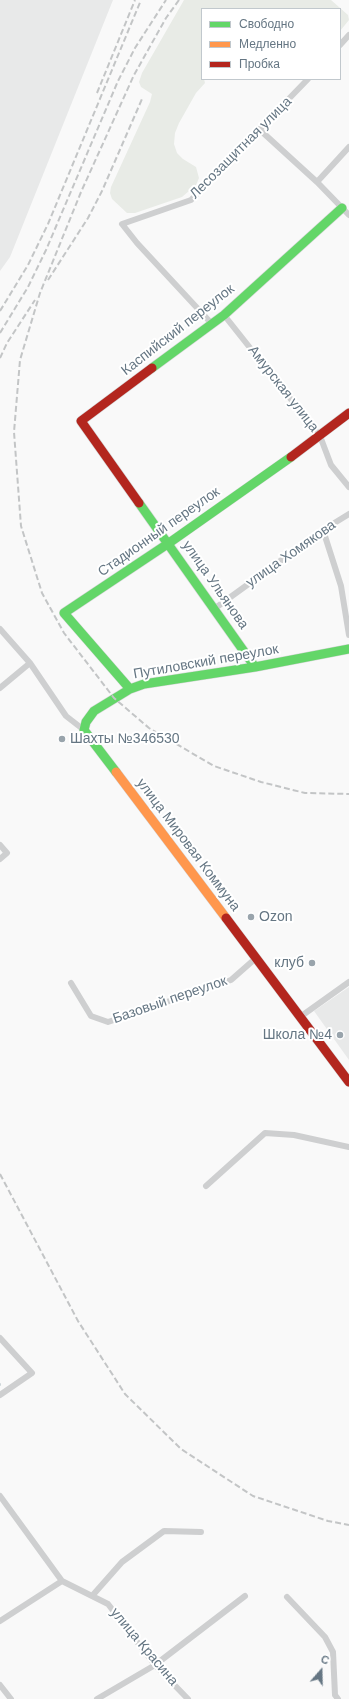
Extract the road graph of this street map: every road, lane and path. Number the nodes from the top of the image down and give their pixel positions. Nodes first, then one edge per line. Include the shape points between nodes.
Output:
1 (349, 35) edge
2 (341, 44) edge
3 (307, 80) edge
4 (260, 130) junction
5 (349, 148) edge
6 (317, 182) junction
7 (342, 208) junction
8 (349, 215) edge
9 (224, 316) junction
10 (212, 324) junction
11 (349, 413) edge
12 (82, 421) joint
13 (320, 436) junction
14 (349, 486) edge
15 (349, 514) edge
16 (323, 530) junction
17 (169, 543) junction
18 (214, 609) junction
19 (0, 629) edge
20 (349, 635) edge
21 (349, 649) edge
22 (30, 663) junction
23 (255, 667) junction
24 (0, 688) edge
25 (130, 690) junction
26 (84, 730) junction
27 (0, 845) edge
28 (0, 859) edge
29 (256, 958) junction
30 (349, 982) edge
31 (71, 983) dead end
32 (300, 1016) junction
33 (347, 1076) edge
34 (349, 1147) edge
35 (206, 1186) dead end
36 (0, 1338) edge
37 (0, 1395) edge
38 (0, 1496) edge
39 (201, 1532) dead end
40 (62, 1581) junction
41 (92, 1596) junction
42 (245, 1596) dead end
43 (287, 1597) dead end
44 (0, 1621) edge
45 (155, 1665) junction
46 (0, 1685) edge
47 (11, 1699) edge
48 (97, 1699) edge
49 (188, 1699) edge
50 (338, 1699) edge

1 - 2 street
3 - 4 street, Лесозащитная улица
4 - 6 street
4 - 10 street, Лесозащитная улица via 191,200 122,224
5 - 6 street
6 - 7 street
7 - 8 street
7 - 9 street, Каспийский переулок
9 - 10 street, Каспийский переулок
9 - 13 street, Амурская улица
10 - 12 street, Каспийский переулок
11 - 13 street, Стадионный переулок
12 - 17 street, улица Ульянова
13 - 14 street, Амурская улица via 331,465
13 - 17 street, Стадионный переулок
15 - 16 street, улица Хомякова
16 - 18 street, улица Хомякова
16 - 20 street via 341,586
17 - 18 street, улица Ульянова
17 - 25 street, Стадионный переулок via 64,613
18 - 23 street, улица Ульянова
19 - 22 street, улица Мировая Коммуна
21 - 23 street, Путиловский переулок
22 - 24 street
22 - 26 street, улица Мировая Коммуна via 66,716
23 - 25 street, Путиловский переулок via 144,684
25 - 26 street, Путиловский переулок via 94,711
26 - 29 street, улица Мировая Коммуна
27 - 28 street via 7,853
29 - 31 street, Базовый переулок via 231,980 108,1022 90,1016
29 - 32 street, улица Мировая Коммуна
30 - 32 street
32 - 33 street, улица Мировая Коммуна
34 - 35 street via 294,1135 265,1133
36 - 37 street via 32,1373
38 - 40 street, улица Красина
39 - 41 street via 164,1531 122,1562
40 - 41 street, улица Красина
40 - 44 street
41 - 45 street, улица Красина via 108,1604
42 - 45 street
43 - 50 street via 324,1638 333,1652 335,1695
45 - 48 street
45 - 49 street, улица Красина
46 - 47 street

